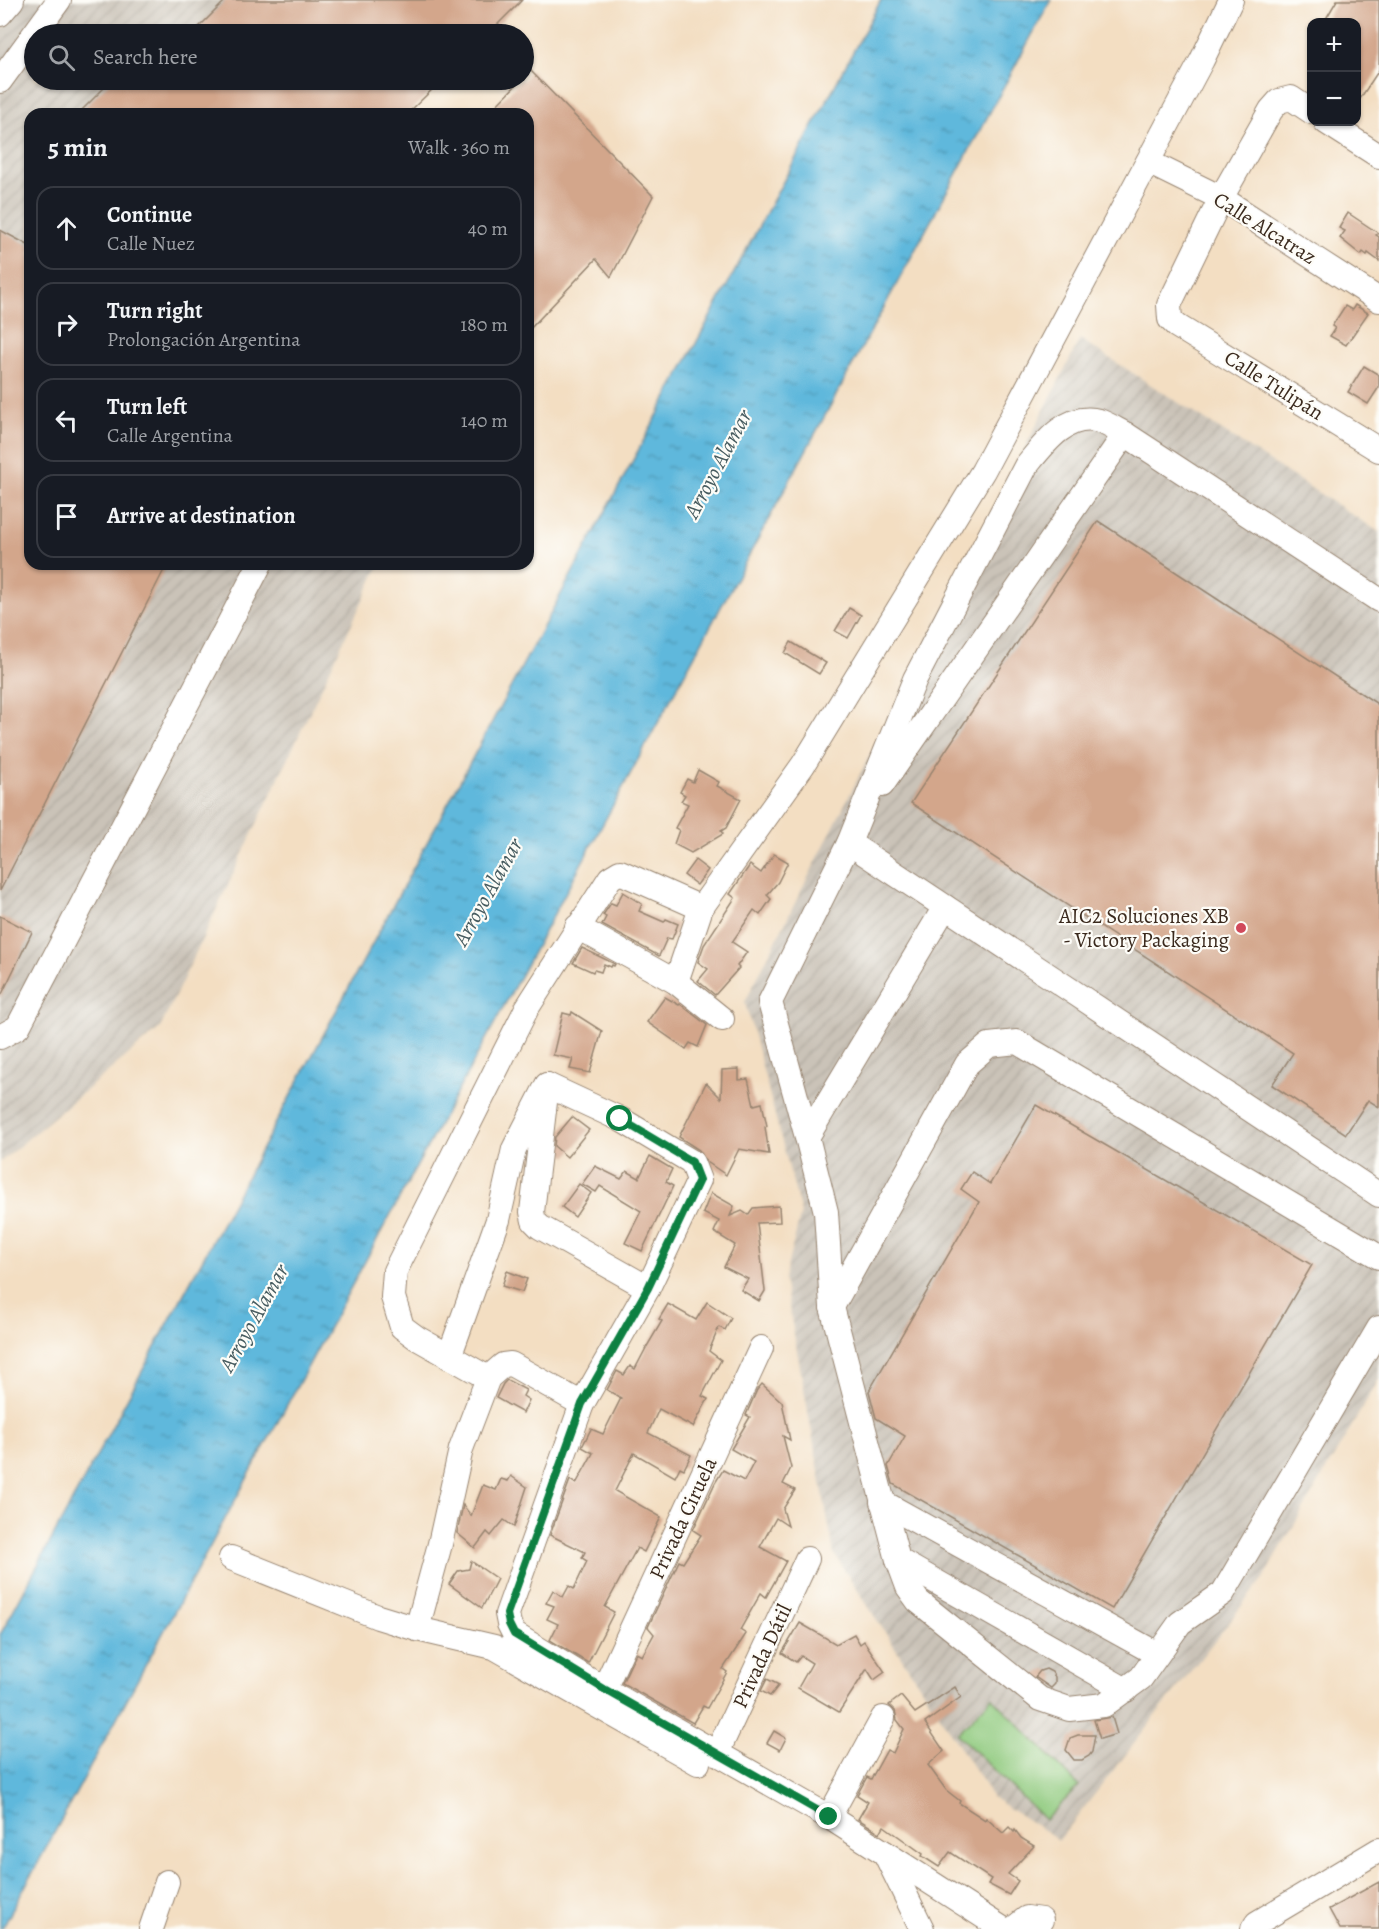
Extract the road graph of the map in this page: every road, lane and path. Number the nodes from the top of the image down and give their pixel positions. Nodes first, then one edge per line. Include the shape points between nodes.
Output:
1 (12, 0) edge
2 (59, 0) edge
3 (1231, 0) edge
4 (0, 14) edge
5 (42, 24) edge
6 (24, 48) edge
7 (0, 81) edge
8 (1307, 109) edge
9 (1332, 126) edge
10 (1379, 156) edge
11 (1148, 162) junction
12 (1221, 198) junction
13 (1379, 300) edge
14 (1125, 434) junction
15 (1379, 450) edge
16 (257, 570) edge
17 (1379, 600) edge
18 (858, 820) junction
19 (849, 843) junction
20 (945, 907) junction
21 (701, 908) junction
22 (577, 927) junction
23 (676, 982) junction
24 (722, 1019) dead end
25 (6, 1027) edge
26 (547, 1085) junction
27 (807, 1137) junction
28 (1379, 1195) edge
29 (1379, 1257) edge
30 (648, 1288) junction
31 (832, 1307) junction
32 (1379, 1328) edge
33 (761, 1348) dead end
34 (449, 1357) junction
35 (495, 1372) junction
36 (582, 1404) junction
37 (882, 1502) junction
38 (231, 1558) dead end
39 (807, 1559) dead end
40 (898, 1560) junction
41 (417, 1629) junction
42 (506, 1635) junction
43 (1157, 1654) junction
44 (604, 1689) junction
45 (1126, 1690) junction
46 (883, 1718) dead end
47 (708, 1758) junction
48 (829, 1817) junction
49 (1379, 1850) edge
50 (885, 1853) junction
51 (167, 1882) dead end
52 (1041, 1920) dead end
53 (151, 1929) edge
54 (922, 1929) edge
55 (1003, 1929) edge
56 (1013, 1929) edge
57 (1253, 1929) edge

1 - 4 street
2 - 5 street
3 - 11 street
6 - 7 street
8 - 12 street via 1291,98 1279,101
9 - 10 street
11 - 12 street, Calle Alcatraz
11 - 21 street via 983,471 803,765
12 - 13 street, Calle Alcatraz
12 - 15 street, Calle Tulipán via 1169,305 1170,319
14 - 17 street
14 - 18 street
14 - 18 street via 1084,419 1049,437 1026,466 915,679
16 - 25 street
18 - 19 street
19 - 20 street
19 - 27 street via 770,1002
20 - 27 street
20 - 28 street
21 - 22 street via 620,872 610,878
21 - 23 street
22 - 23 street
22 - 34 street via 527,1008 395,1271 393,1297 402,1327
23 - 24 street
26 - 30 street via 534,1221
26 - 30 street via 620,1119 692,1162 699,1180
26 - 34 street via 514,1149 498,1220
27 - 31 street via 826,1212
29 - 31 street via 1017,1041 989,1045 967,1064
30 - 36 street
31 - 37 street
32 - 43 street via 1223,1593 1180,1623
33 - 44 street, Privada Ciruela
34 - 35 street
35 - 36 street via 511,1364
35 - 41 street via 462,1449
36 - 42 street via 507,1614
37 - 40 street
37 - 43 street
38 - 41 street
39 - 47 street, Privada Dátil
40 - 45 street
40 - 45 street via 908,1587 918,1600 1040,1699 1069,1708 1104,1705
41 - 42 street
42 - 44 street
42 - 47 street
43 - 45 street via 1141,1678
44 - 47 street
46 - 48 street
47 - 48 street
48 - 50 street
49 - 57 street
50 - 54 street
50 - 55 street
51 - 53 street
52 - 56 street via 1027,1918

